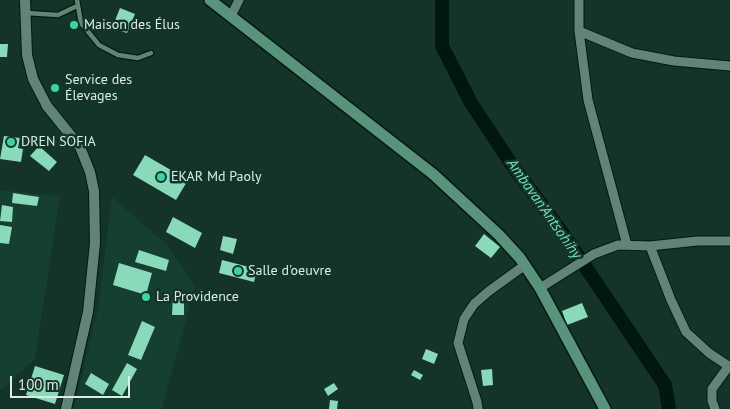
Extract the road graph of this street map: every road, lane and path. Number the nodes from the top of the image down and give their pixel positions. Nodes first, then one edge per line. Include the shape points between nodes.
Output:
1 (25, 0) edge
2 (77, 0) edge
3 (210, 0) edge
4 (239, 0) edge
5 (579, 0) edge
6 (77, 6) junction
7 (25, 13) junction
8 (231, 16) junction
9 (578, 31) junction
10 (151, 53) dead end
11 (730, 66) edge
12 (730, 241) edge
13 (627, 245) junction
14 (650, 246) junction
15 (524, 265) junction
16 (540, 288) junction
17 (729, 367) edge
18 (66, 409) edge
19 (478, 409) edge
20 (605, 409) edge
21 (715, 409) edge

1 - 7 street
2 - 6 lane
3 - 8 main road
4 - 8 street
5 - 9 street
6 - 7 lane via 58,16
6 - 10 lane via 80,23 99,45 118,55 138,58
7 - 18 street via 32,79 47,106 80,147 94,191 95,243 88,312
8 - 15 main road via 433,174 499,234
9 - 11 street via 632,53
9 - 13 street via 588,100
12 - 14 street
13 - 14 street
13 - 16 street via 594,254
14 - 17 street via 686,332
15 - 16 main road
15 - 19 street via 474,304 464,319 458,343
16 - 20 main road
17 - 21 street via 712,389

